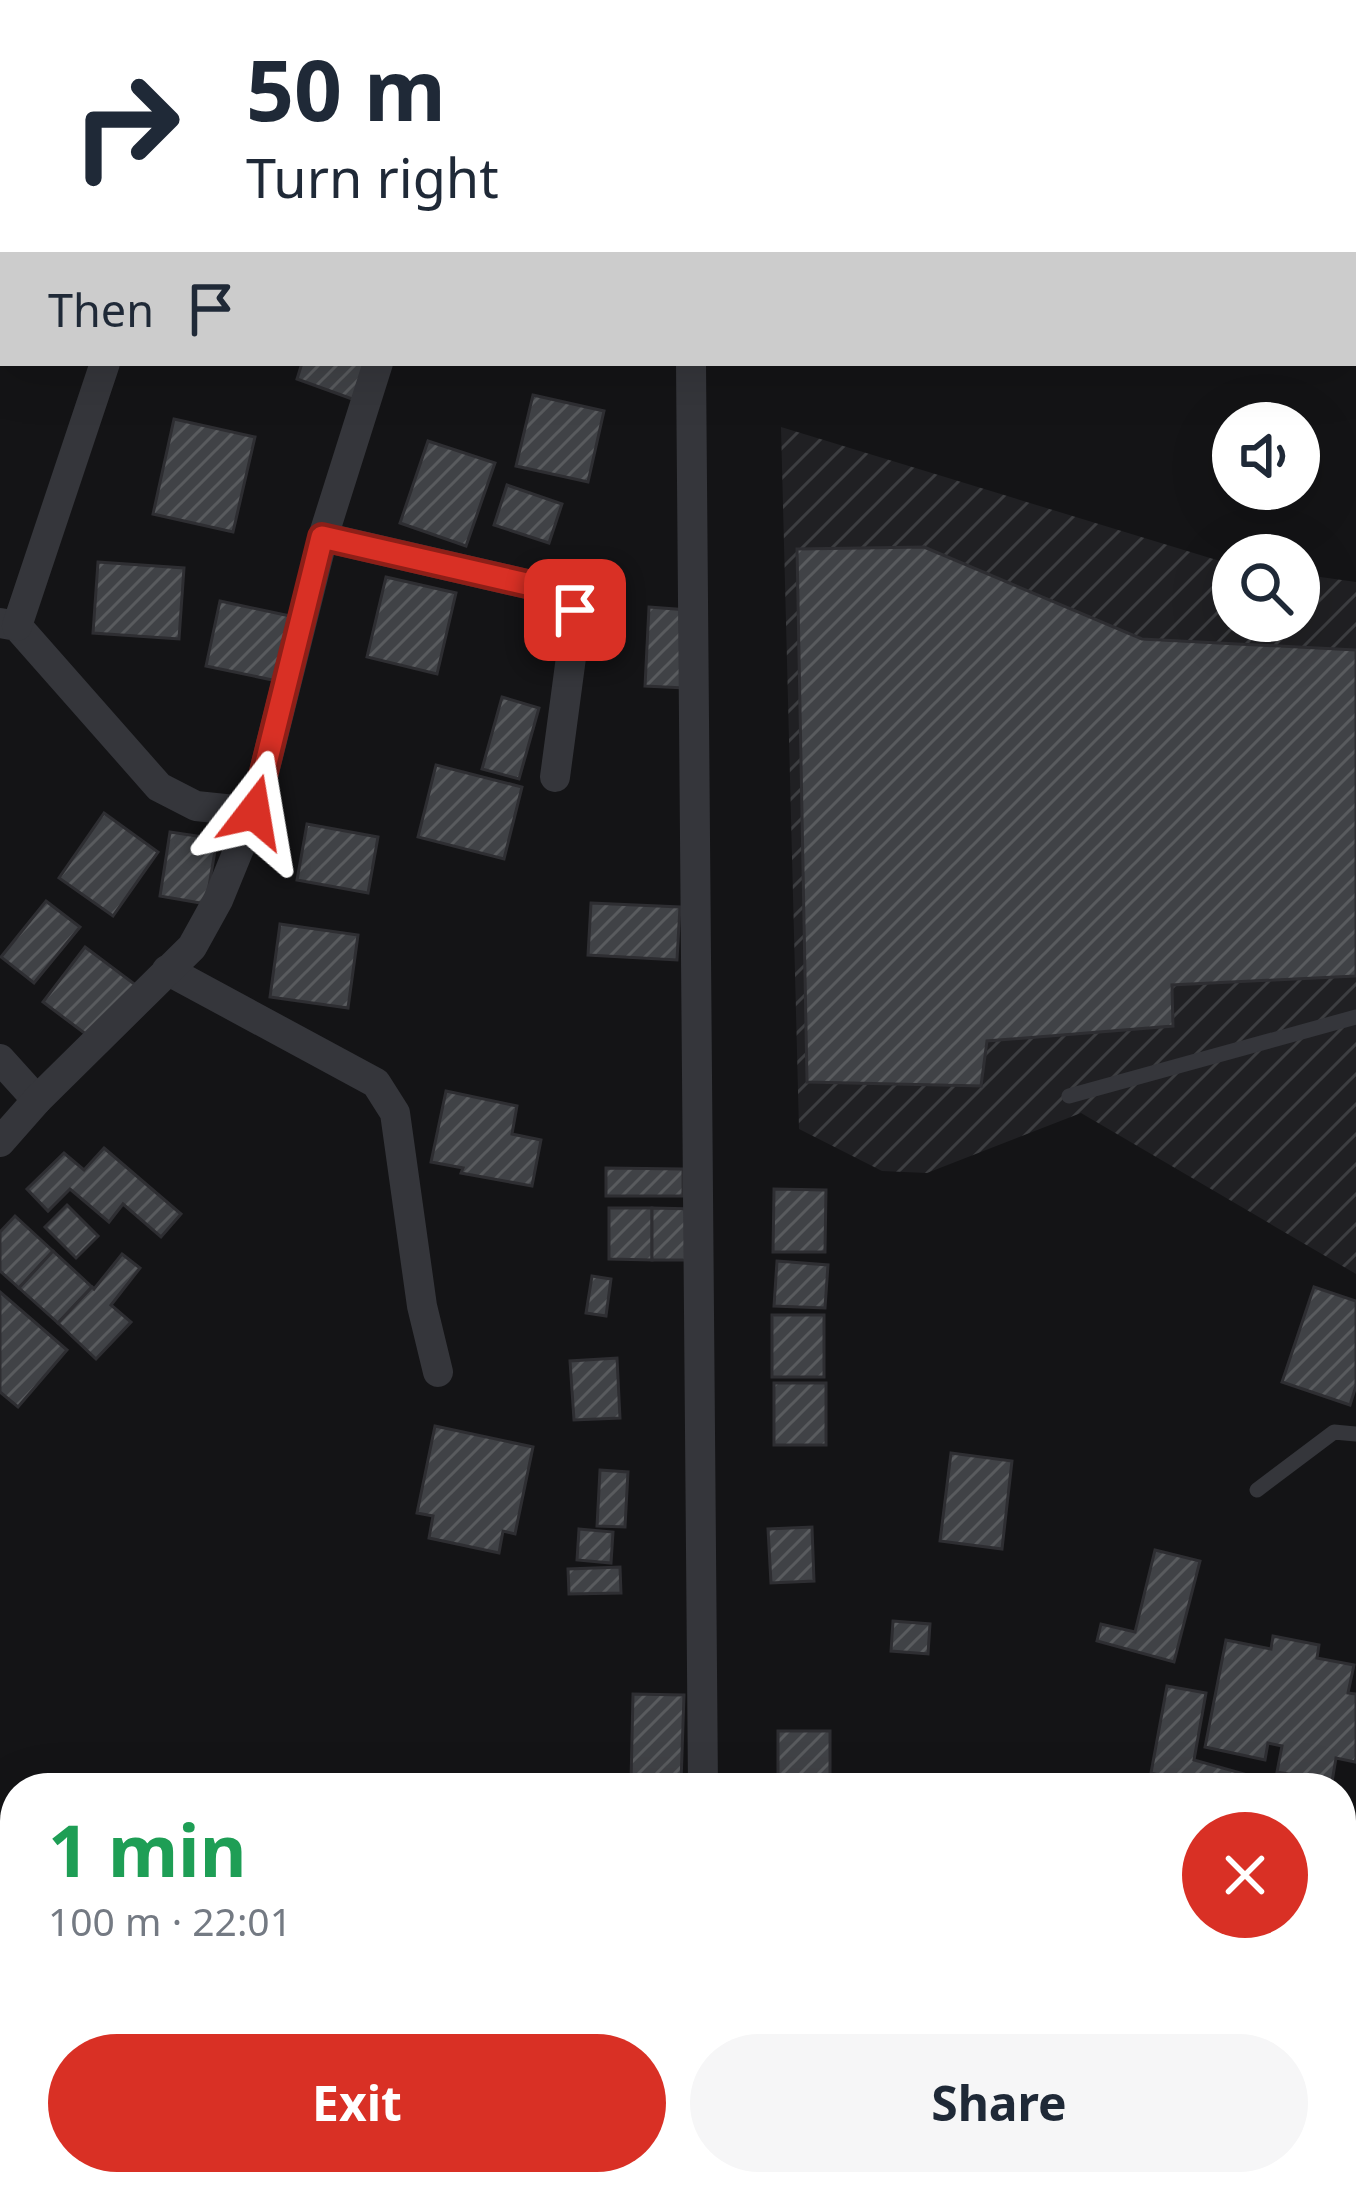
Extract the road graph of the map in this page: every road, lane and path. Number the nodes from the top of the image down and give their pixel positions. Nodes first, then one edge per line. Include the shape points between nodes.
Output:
1 (104, 366) edge
2 (377, 366) edge
3 (691, 366) edge
4 (322, 537) junction
5 (9, 624) edge
6 (555, 777) dead end
7 (254, 812) junction
8 (167, 970) junction
9 (1356, 1017) edge
10 (0, 1059) edge
11 (1069, 1096) dead end
12 (37, 1100) junction
13 (0, 1142) edge
14 (438, 1372) dead end
15 (1356, 1434) edge
16 (1257, 1490) dead end
17 (703, 1773) edge

1 - 5 street
2 - 4 street
3 - 17 street
4 - 6 street via 553,590 572,602
4 - 7 street
5 - 7 street via 159,787 196,806
7 - 8 street via 204,928
8 - 12 street
8 - 14 street via 376,1083 395,1112
9 - 11 lane
10 - 12 street
12 - 13 street
15 - 16 lane via 1334,1432

